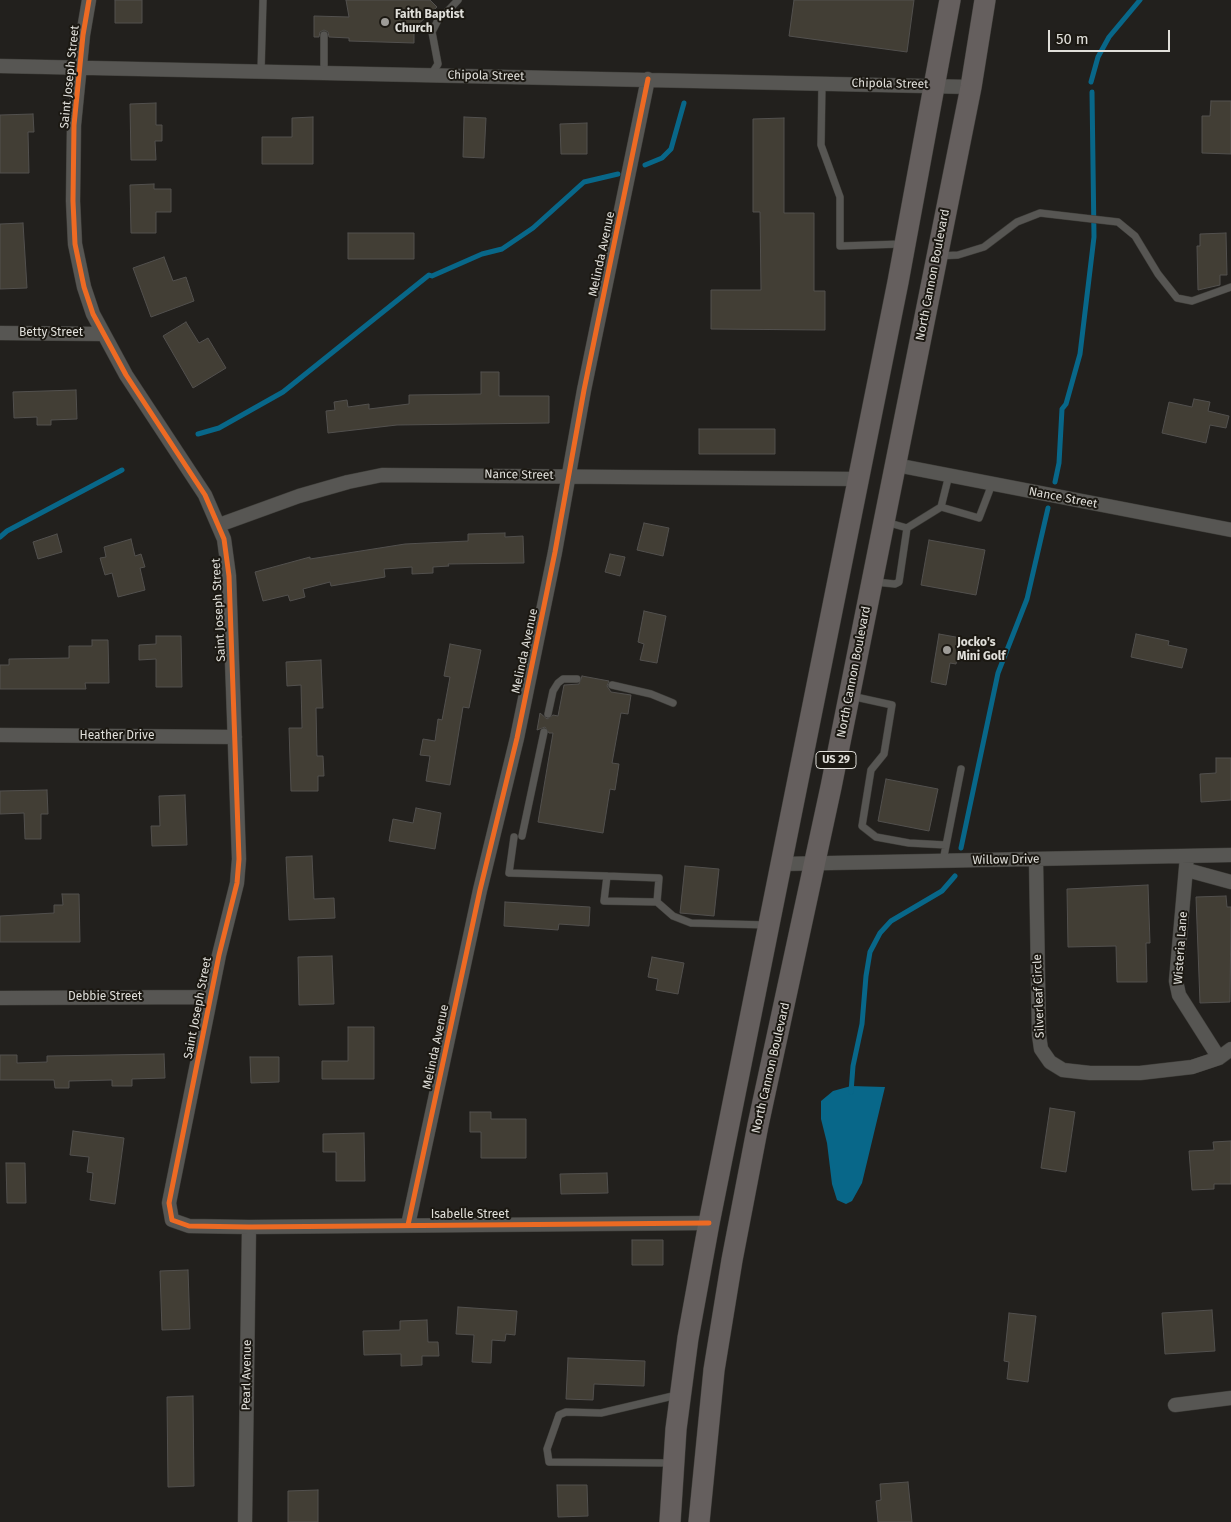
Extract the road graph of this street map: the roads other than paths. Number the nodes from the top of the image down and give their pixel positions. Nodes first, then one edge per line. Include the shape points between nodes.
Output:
1 (89, 0) edge
2 (263, 0) edge
3 (458, 0) edge
4 (950, 0) edge
5 (985, 0) edge
6 (324, 35) dead end
7 (0, 66) edge
8 (79, 68) junction
9 (261, 71) junction
10 (324, 73) junction
11 (430, 75) junction
12 (648, 79) junction
13 (822, 83) junction
14 (936, 85) junction
15 (971, 87) junction
16 (905, 244) junction
17 (937, 256) junction
18 (1231, 287) edge
19 (0, 333) edge
20 (102, 334) junction
21 (896, 464) junction
22 (949, 475) junction
23 (568, 476) junction
24 (858, 479) junction
25 (992, 484) junction
26 (942, 507) junction
27 (884, 522) junction
28 (219, 525) junction
29 (907, 528) junction
30 (1231, 530) edge
31 (872, 582) junction
32 (577, 679) dead end
33 (612, 686) dead end
34 (848, 696) junction
35 (673, 703) dead end
36 (548, 714) dead end
37 (544, 732) dead end
38 (0, 735) edge
39 (235, 737) junction
40 (961, 770) dead end
41 (946, 845) junction
42 (1231, 855) edge
43 (1036, 860) junction
44 (943, 861) junction
45 (1187, 863) junction
46 (780, 864) junction
47 (814, 864) junction
48 (607, 876) junction
49 (1231, 882) edge
50 (657, 902) junction
51 (768, 925) junction
52 (210, 997) junction
53 (0, 998) edge
54 (1231, 1049) edge
55 (1219, 1058) junction
56 (172, 1220) joint
57 (709, 1223) junction
58 (408, 1225) junction
59 (249, 1227) junction
60 (681, 1394) junction
61 (1231, 1398) edge
62 (1175, 1405) dead end
63 (673, 1463) junction
64 (245, 1522) edge
65 (670, 1522) edge
66 (699, 1522) edge

1 - 8 street, Saint Joseph Street
2 - 9 lane
3 - 11 lane via 432,32 438,64
4 - 14 main road, US 29
5 - 15 main road, North Cannon Boulevard / US 29
6 - 10 lane
7 - 8 street, Chipola Street
8 - 9 street, Chipola Street
8 - 20 street, Saint Joseph Street via 74,125 75,244 84,287
9 - 10 street, Chipola Street
10 - 11 street, Chipola Street
11 - 12 street, Chipola Street
12 - 13 street, Chipola Street
12 - 23 street, Melinda Avenue
13 - 14 street, Chipola Street
13 - 16 lane via 821,145 840,197 840,246
14 - 15 street, Chipola Street
14 - 16 main road, US 29
15 - 17 main road, North Cannon Boulevard / US 29
16 - 24 main road, US 29
17 - 18 lane via 958,255 984,247 1017,222 1040,213 1118,222 1135,236 1177,298 1192,301
17 - 21 main road, North Cannon Boulevard / US 29
19 - 20 street, Betty Street
20 - 28 street, Saint Joseph Street via 205,495
21 - 22 street, Nance Street
21 - 27 main road, North Cannon Boulevard / US 29
22 - 25 street, Nance Street
22 - 26 lane
23 - 24 street, Nance Street
23 - 28 street, Nance Street via 382,475 299,496
23 - 58 street, Melinda Avenue via 517,738 480,890
24 - 46 main road, US 29
25 - 26 lane via 979,518
25 - 30 street, Nance Street
26 - 29 lane
27 - 29 lane
27 - 31 main road, North Cannon Boulevard / US 29
28 - 39 street, Saint Joseph Street via 229,576
29 - 31 lane via 899,582
31 - 34 main road, North Cannon Boulevard / US 29
32 - 36 lane via 563,679 558,683
33 - 35 lane via 643,692
34 - 41 lane via 892,705 884,754 871,770 862,826 876,837
34 - 47 main road, North Cannon Boulevard / US 29
37 - 48 lane via 509,873
38 - 39 street, Heather Drive
39 - 52 street, Saint Joseph Street via 237,883
40 - 41 lane
41 - 44 lane
42 - 45 street, Willow Drive
43 - 44 street, Willow Drive
43 - 45 street, Willow Drive
43 - 55 street, Silverleaf Circle via 1039,1035 1042,1049 1050,1062 1063,1070 1140,1073 1192,1067
44 - 47 street, Willow Drive
45 - 49 street
45 - 55 street, Wisteria Lane via 1176,981 1179,996
46 - 47 street, Willow Drive
46 - 51 main road, US 29
47 - 66 main road, North Cannon Boulevard / US 29 via 732,1260 714,1370
48 - 50 lane via 659,878
48 - 50 lane via 604,901
50 - 51 lane via 673,916 690,923
51 - 57 main road, US 29
52 - 53 street, Debbie Street
52 - 56 street, Saint Joseph Street via 169,1203
54 - 55 street, Silverleaf Circle
56 - 59 street, Isabelle Street via 189,1226
57 - 58 street, Isabelle Street
57 - 60 main road, US 29
58 - 59 street, Isabelle Street
59 - 64 street, Pearl Avenue
60 - 63 main road, US 29
60 - 63 lane via 601,1412 558,1415 547,1449 549,1462
61 - 62 street
63 - 65 main road, US 29

